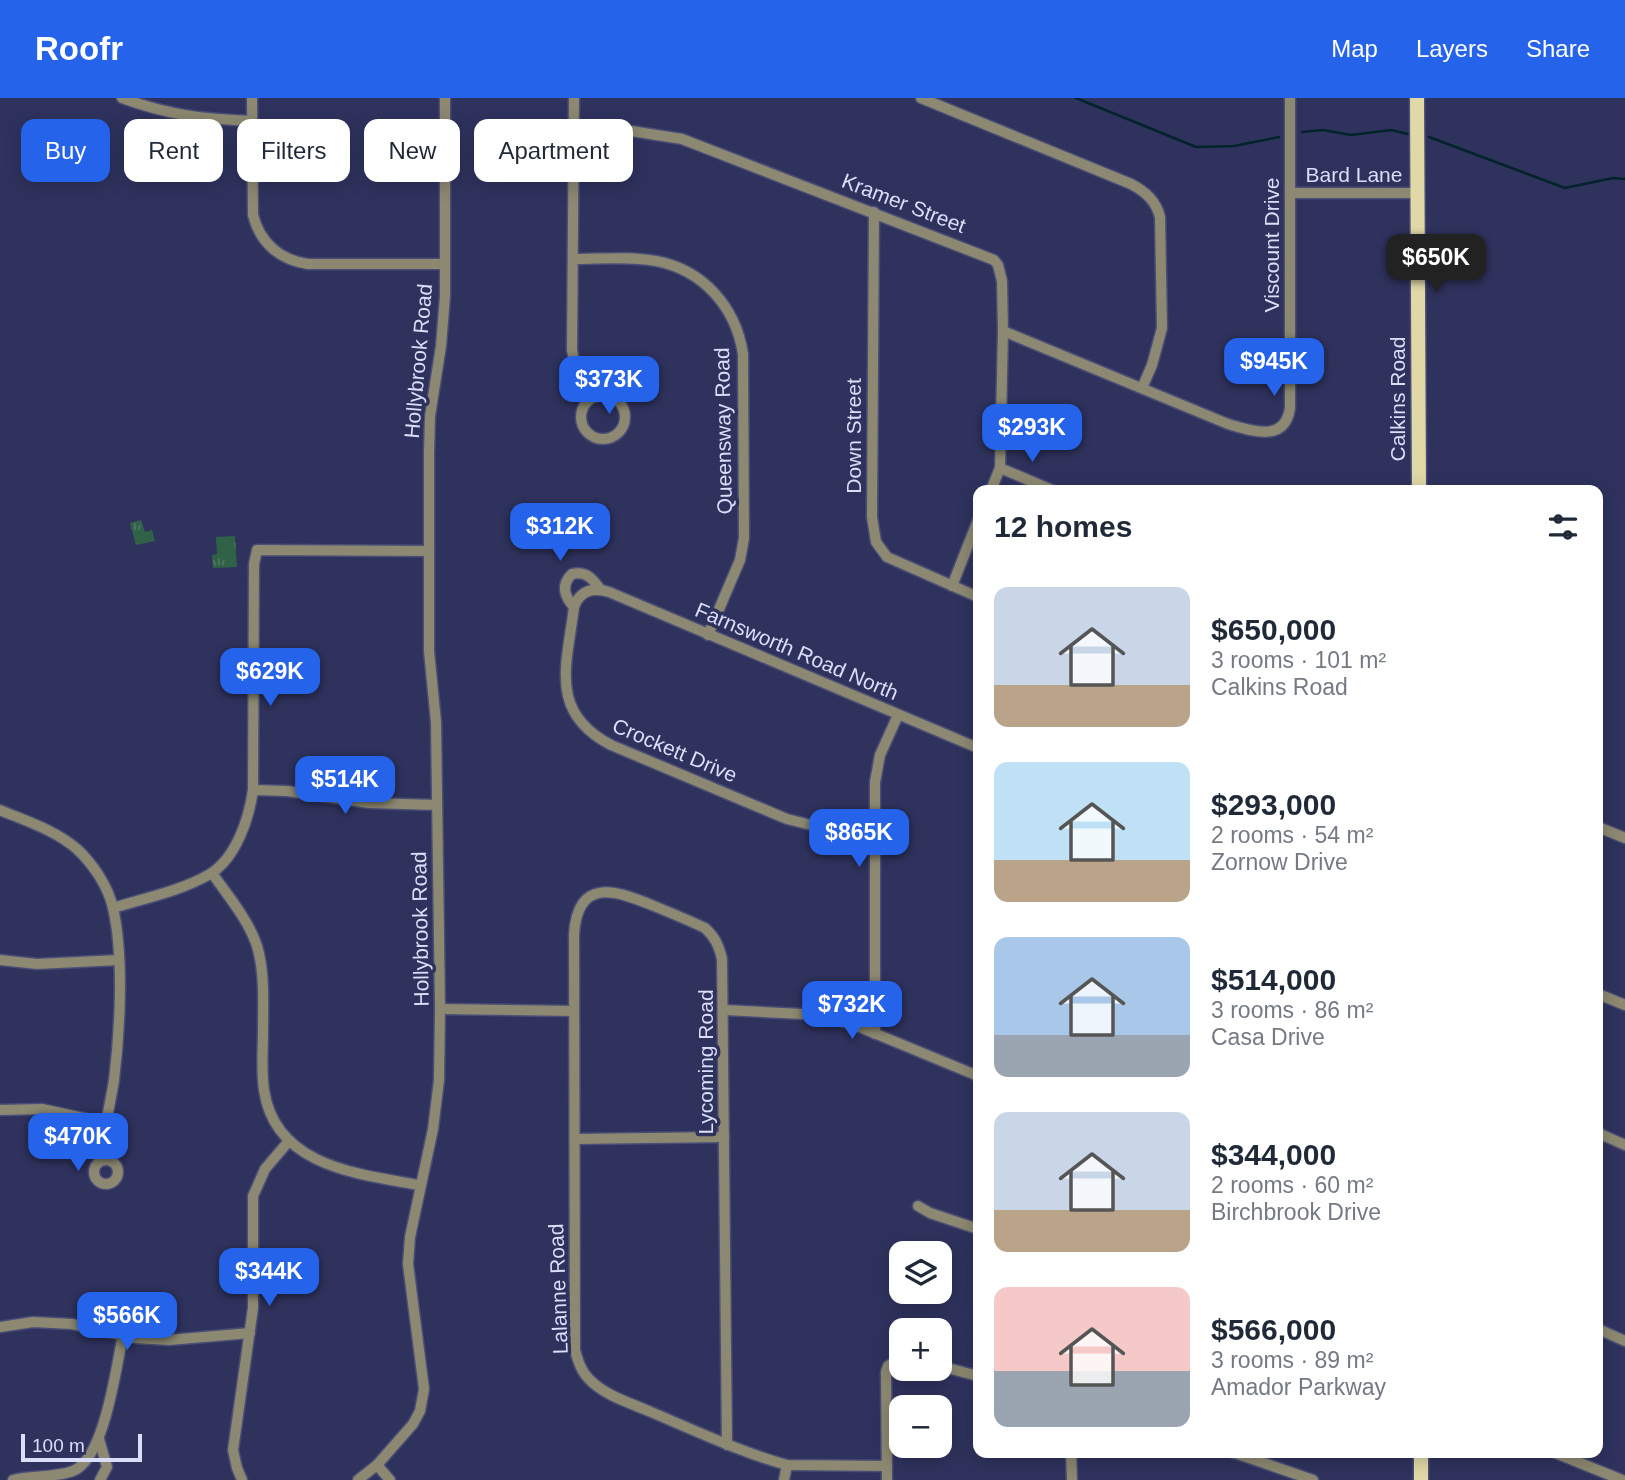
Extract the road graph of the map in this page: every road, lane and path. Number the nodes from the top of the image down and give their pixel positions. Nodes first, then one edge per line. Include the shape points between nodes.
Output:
1 (122, 98) edge
2 (252, 98) edge
3 (445, 98) edge
4 (573, 98) edge
5 (921, 98) edge
6 (1290, 98) edge
7 (1418, 98) edge
8 (252, 119) edge
9 (574, 119) edge
10 (237, 120) edge
11 (633, 131) edge
12 (253, 182) edge
13 (574, 182) edge
14 (1290, 193) junction
15 (1418, 193) junction
16 (874, 212) junction
17 (574, 259) junction
18 (445, 264) junction
19 (1003, 331) junction
20 (1142, 388) junction
21 (590, 399) junction
22 (1000, 468) junction
23 (993, 485) edge
24 (1040, 485) edge
25 (1419, 485) edge
26 (973, 532) edge
27 (429, 551) junction
28 (951, 586) junction
29 (600, 589) junction
30 (973, 595) edge
31 (574, 607) junction
32 (708, 635) junction
33 (898, 715) junction
34 (973, 746) edge
35 (253, 790) junction
36 (437, 805) junction
37 (0, 810) edge
38 (1603, 829) edge
39 (874, 831) junction
40 (1625, 838) edge
41 (212, 873) junction
42 (113, 908) junction
43 (0, 960) edge
44 (119, 960) junction
45 (1603, 995) edge
46 (1625, 1005) edge
47 (440, 1009) junction
48 (725, 1010) junction
49 (574, 1011) junction
50 (875, 1034) junction
51 (973, 1074) edge
52 (0, 1110) edge
53 (106, 1123) junction
54 (1603, 1135) edge
55 (724, 1137) junction
56 (575, 1139) junction
57 (288, 1142) junction
58 (1625, 1144) edge
59 (104, 1160) dead end
60 (419, 1185) junction
61 (918, 1206) dead end
62 (973, 1227) edge
63 (0, 1327) edge
64 (1603, 1331) edge
65 (250, 1333) junction
66 (123, 1335) junction
67 (1625, 1341) edge
68 (889, 1365) edge
69 (952, 1369) edge
70 (973, 1375) edge
71 (99, 1439) junction
72 (727, 1445) junction
73 (1072, 1458) edge
74 (1249, 1458) edge
75 (1421, 1458) edge
76 (1568, 1458) edge
77 (377, 1465) junction
78 (787, 1465) junction
79 (887, 1466) junction
80 (60, 1474) junction
81 (13, 1480) edge
82 (72, 1480) edge
83 (100, 1480) edge
84 (243, 1480) edge
85 (358, 1480) edge
86 (390, 1480) edge
87 (784, 1480) edge
88 (887, 1480) edge
89 (1072, 1480) edge
90 (1313, 1480) edge
91 (1421, 1480) edge
92 (1622, 1480) edge

1 - 10 street via 173,114
2 - 8 street
3 - 18 street, Hollybrook Road
4 - 9 street
5 - 20 street via 1131,184 1155,204 1160,217 1163,310 1158,346
6 - 14 street, Viscount Drive
7 - 15 main road, Calkins Road
11 - 16 street, Kramer Street via 682,139
12 - 18 street via 258,231 275,252 289,260 308,264
13 - 17 street
14 - 15 street, Bard Lane
14 - 20 street, Viscount Drive via 1287,421 1270,432 1247,430
15 - 25 main road, Calkins Road
16 - 19 street, Kramer Street via 994,260 1002,281
16 - 28 street, Down Street via 874,535 887,557
17 - 21 street via 573,366
17 - 32 street, Queensway Road via 648,260 678,268 709,287 738,330 743,354 744,538 740,560
18 - 27 street, Hollybrook Road via 444,323 429,431
19 - 20 street, Viscount Drive
19 - 22 street, Kramer Street
21 - 21 street via 603,394 622,405 625,419 613,437 599,439 587,431 581,418
22 - 23 street, Kramer Street
22 - 24 street
26 - 28 street
27 - 35 street via 257,550
27 - 36 street, Hollybrook Road
28 - 30 street, Down Street
29 - 31 street via 583,593
29 - 31 street, Crockett Drive via 589,576 572,574 565,592
29 - 32 street, Farnsworth Road North
31 - 39 street, Crockett Drive via 565,689 578,720 598,738 787,819
32 - 33 street, Farnsworth Road North
33 - 34 street, Farnsworth Road North
33 - 39 street via 878,763
35 - 36 street via 369,803
35 - 41 street via 239,838
36 - 47 street, Hollybrook Road
37 - 42 street via 75,848 101,878
38 - 40 street
39 - 50 street
41 - 42 street
41 - 57 street via 257,948 263,988 264,1092 277,1128
42 - 44 street
43 - 44 street via 37,964
44 - 53 street via 117,1057
45 - 46 street
47 - 49 street
47 - 60 street, Hollybrook Road via 436,1104
48 - 49 street, Lycoming Road via 722,959 713,936 694,923 625,894 604,891 584,901 575,920
48 - 50 street via 822,1016
48 - 55 street, Lycoming Road
49 - 56 street, Lalanne Road
50 - 51 street
52 - 53 street via 42,1109
53 - 59 street
54 - 58 street
55 - 56 street
55 - 72 street, Lycoming Road
56 - 72 street, Lalanne Road via 575,1350 583,1371 608,1393
57 - 60 street via 337,1167
57 - 65 street via 265,1169 253,1196
60 - 77 street, Hollybrook Road via 408,1264 423,1399 414,1424
61 - 62 street
63 - 66 street via 33,1322 72,1324
64 - 67 street
65 - 66 street via 169,1340
65 - 84 street via 233,1450
66 - 71 street
68 - 79 street
69 - 70 street
71 - 80 street via 86,1461 74,1471
71 - 83 street via 107,1467
72 - 78 street, Lalanne Road
73 - 89 street
74 - 90 street
75 - 91 main road
76 - 92 street
77 - 85 street, Hollybrook Road
77 - 86 street
78 - 79 street, Lalanne Road
78 - 87 street
79 - 88 street
80 - 81 street
80 - 82 street

